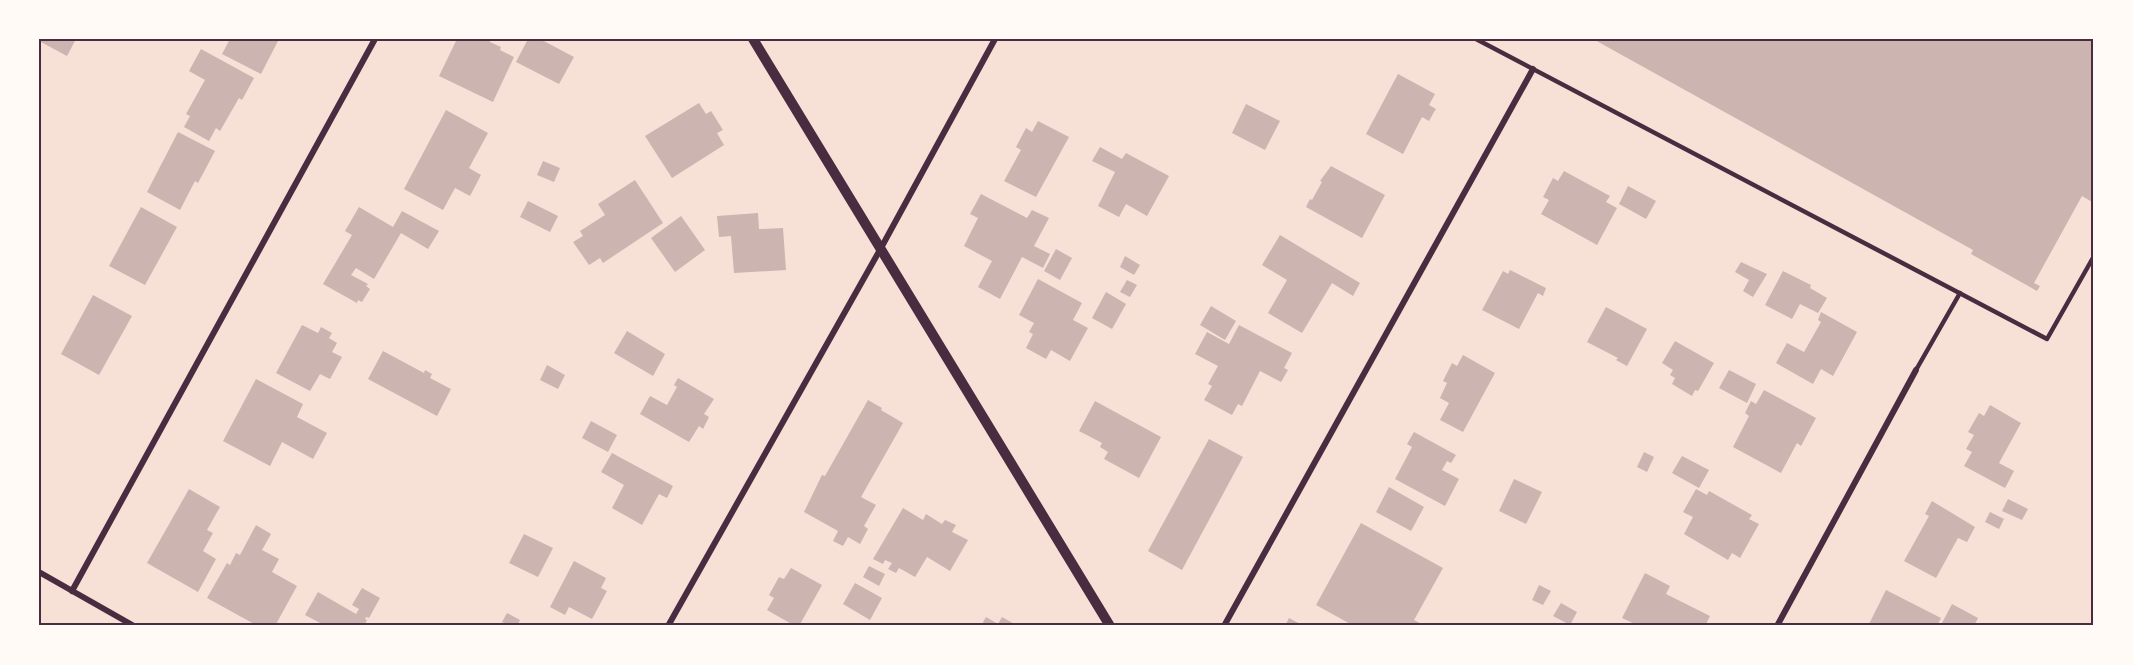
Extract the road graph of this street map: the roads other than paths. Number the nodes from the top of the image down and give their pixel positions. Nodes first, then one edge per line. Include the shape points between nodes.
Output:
1 (375, 39) edge
2 (753, 39) edge
3 (995, 39) edge
4 (1476, 39) edge
5 (1533, 69) junction
6 (881, 248) junction
7 (2094, 256) edge
8 (1960, 293) junction
9 (1916, 370) joint
10 (39, 572) edge
11 (72, 591) junction
12 (134, 626) edge
13 (668, 626) edge
14 (1110, 626) edge
15 (1224, 626) edge
16 (1777, 626) edge

1 - 11 street
2 - 6 street
3 - 6 street
4 - 5 lane
5 - 8 lane
5 - 15 street
6 - 13 street
6 - 14 street
7 - 8 lane via 2047,339
8 - 9 lane
9 - 16 street
10 - 11 street
11 - 12 street

